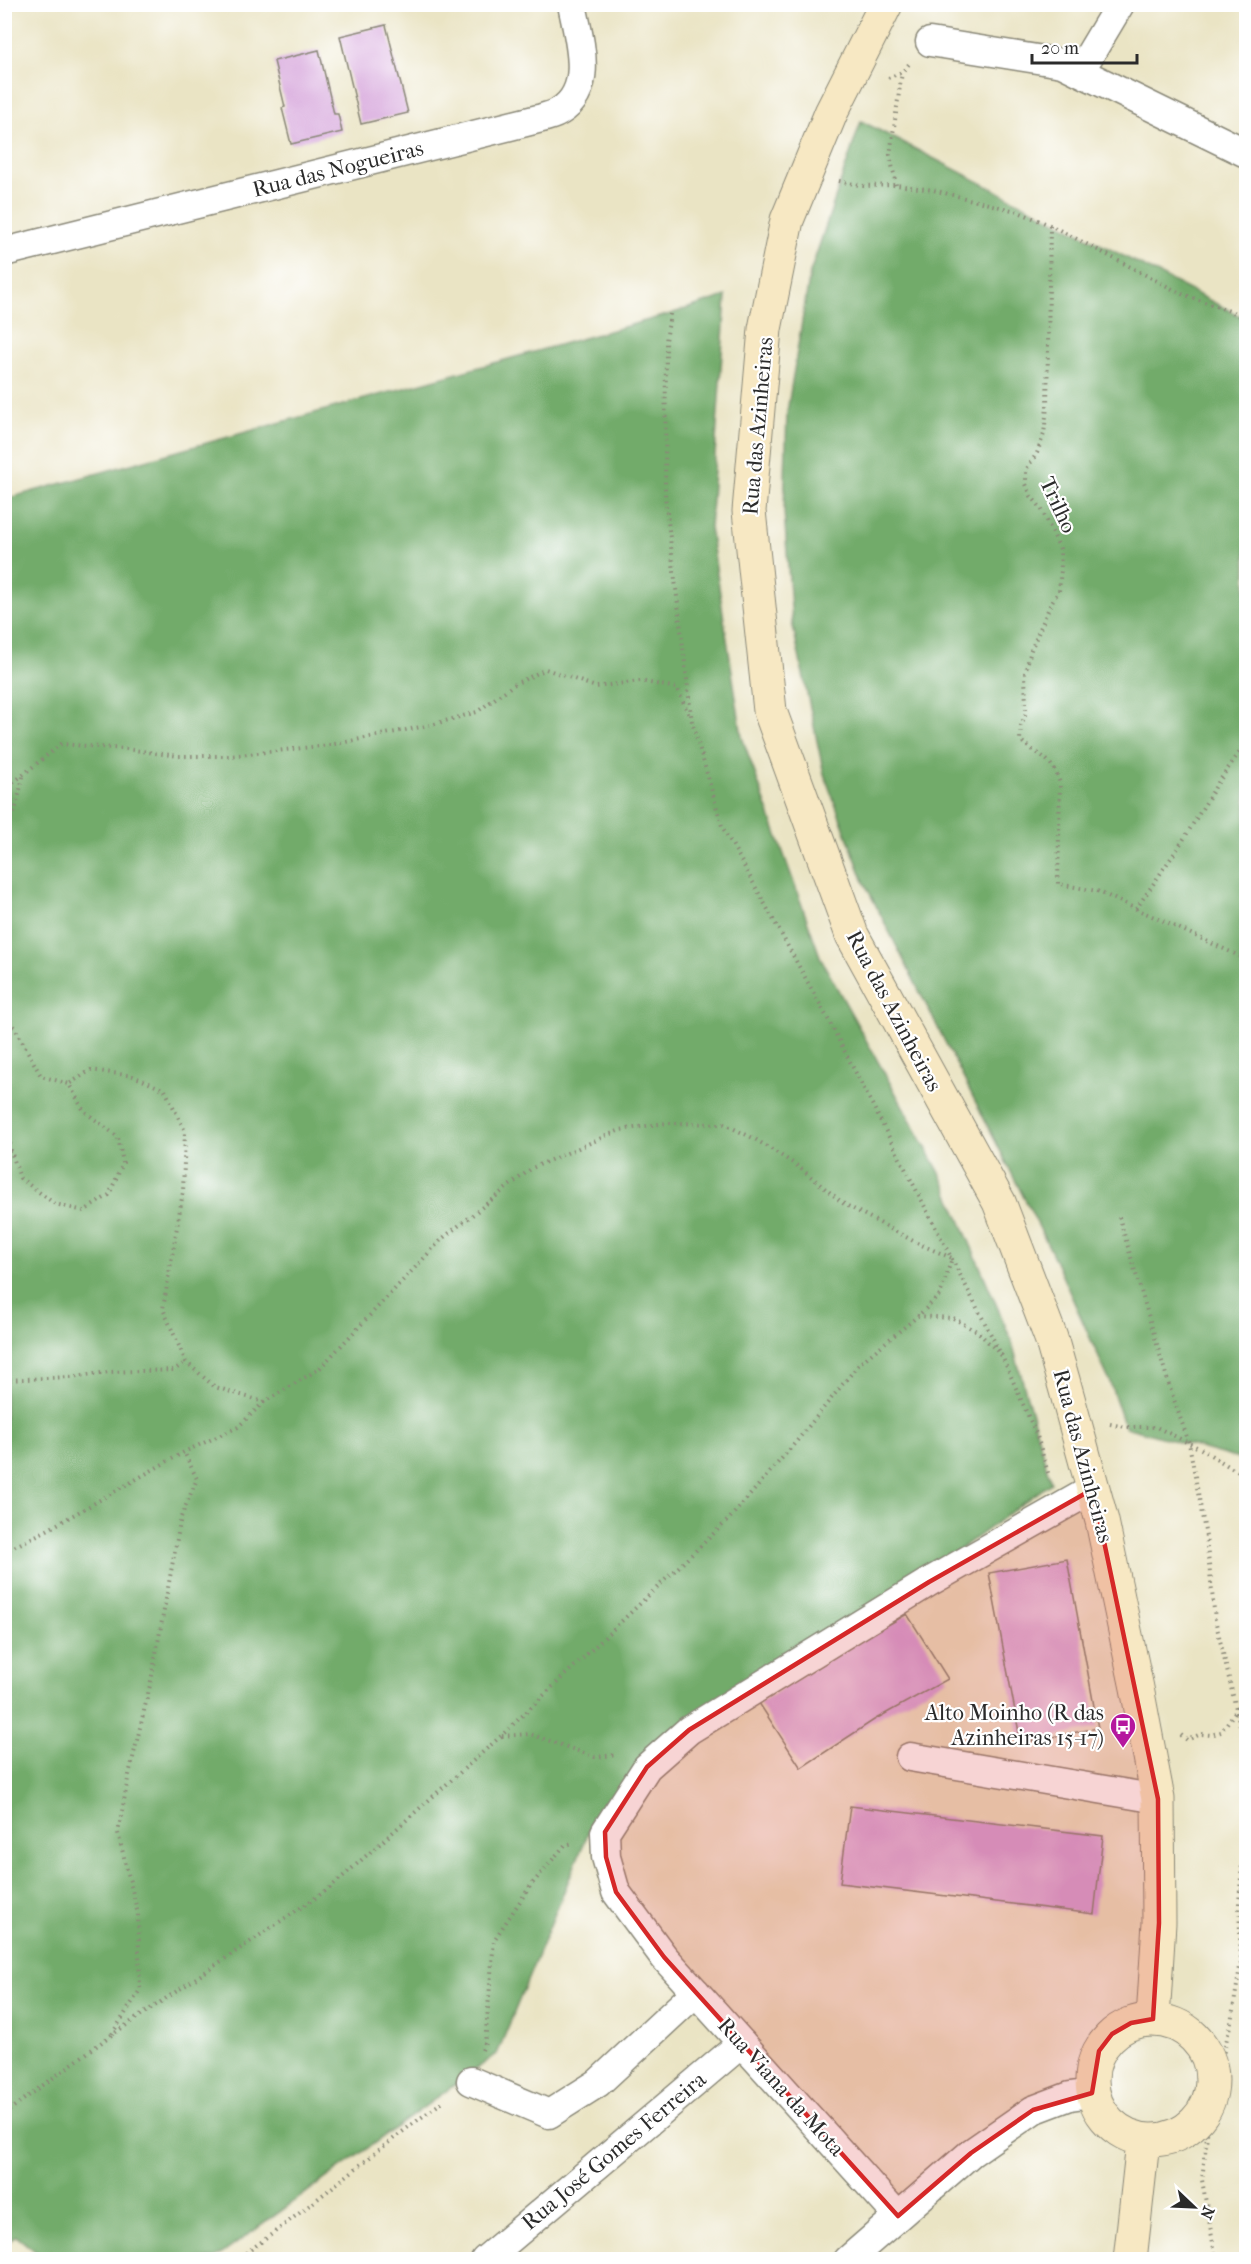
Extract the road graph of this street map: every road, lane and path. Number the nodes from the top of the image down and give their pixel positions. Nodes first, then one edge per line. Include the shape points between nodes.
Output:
1 (572, 4) edge
2 (886, 4) edge
3 (1120, 4) edge
4 (930, 42) dead end
5 (1080, 71) junction
6 (902, 72) dead end
7 (1246, 153) edge
8 (806, 175) junction
9 (896, 185) junction
10 (1050, 225) junction
11 (4, 252) edge
12 (1246, 321) edge
13 (692, 722) dead end
14 (1246, 742) edge
15 (24, 772) junction
16 (4, 790) edge
17 (4, 828) edge
18 (1136, 909) junction
19 (1246, 959) edge
20 (4, 1018) edge
21 (69, 1084) junction
22 (4, 1121) edge
23 (11, 1151) junction
24 (4, 1152) edge
25 (1119, 1217) dead end
26 (918, 1316) junction
27 (1002, 1356) dead end
28 (186, 1362) junction
29 (4, 1380) edge
30 (264, 1402) junction
31 (1074, 1417) junction
32 (1189, 1443) junction
33 (184, 1452) junction
34 (1246, 1477) edge
35 (1093, 1489) junction
36 (4, 1552) edge
37 (1246, 1696) edge
38 (1237, 1710) junction
39 (1179, 1733) dead end
40 (501, 1736) junction
41 (664, 1753) junction
42 (910, 1757) dead end
43 (1158, 1798) junction
44 (604, 1832) junction
45 (1246, 1873) edge
46 (1239, 1903) junction
47 (696, 1992) junction
48 (1153, 2019) junction
49 (110, 2036) junction
50 (742, 2043) junction
51 (471, 2081) junction
52 (1092, 2093) junction
53 (4, 2114) edge
54 (1143, 2142) junction
55 (898, 2216) junction
56 (236, 2259) edge
57 (486, 2259) edge
58 (848, 2259) edge
59 (1130, 2259) edge
60 (1216, 2259) edge

1 - 11 street, Rua das Nogueiras via 583,60 573,99 560,111
2 - 8 street, Rua das Azinheiras via 831,113
3 - 5 street
4 - 5 street via 1062,63
5 - 7 street
6 - 9 path via 890,155
8 - 9 path via 864,186
8 - 31 street, Rua das Azinheiras via 787,220 765,329 748,511 770,711 852,935 999,1202 1051,1338
9 - 10 path via 982,201
10 - 12 path via 1182,294 1235,313
10 - 18 path, Trilho via 1045,425 1037,453 1026,470 1026,484 1060,549 1061,569 1059,591 1036,636 1025,673 1026,712 1020,740 1046,757 1060,783 1058,884 1097,891
13 - 15 path via 677,688 640,681 596,687 546,669 513,686 477,712 330,745 230,756 178,756 61,744
14 - 18 path
15 - 16 path
15 - 17 path via 15,811
18 - 19 path
20 - 21 path via 15,1028 41,1076
21 - 23 path via 84,1112 118,1137 123,1163 109,1195 84,1211 55,1204 20,1178
21 - 28 path via 91,1070 133,1077 165,1090 185,1131 183,1191 163,1309
22 - 23 path
23 - 24 path
25 - 32 path
26 - 27 path via 953,1318 978,1332
26 - 30 path via 940,1295 952,1258 844,1204 799,1167 724,1124 666,1123 620,1130 532,1168 443,1238 318,1370
26 - 40 path via 860,1363 730,1518
28 - 29 path via 174,1370
28 - 30 path via 215,1387
30 - 33 path via 238,1427
31 - 32 path via 1125,1427 1156,1427
31 - 35 street, Rua das Azinheiras
32 - 34 path
32 - 38 path via 1206,1537 1215,1619
33 - 36 path
33 - 49 path via 197,1479 181,1517 118,1833 138,1914 140,1990
35 - 41 street via 919,1588 689,1730
35 - 43 street, Rua das Azinheiras
37 - 38 path
38 - 39 path via 1221,1732 1187,1740
38 - 46 path via 1246,1751
40 - 41 path via 530,1734 595,1758
40 - 49 path via 330,1888
41 - 44 street via 647,1767
42 - 43 street
43 - 48 street, Rua das Azinheiras via 1159,1923
44 - 47 street, Rua Viana da Mota via 616,1892 664,1957
44 - 51 path via 565,1845 531,1885 494,1940 485,2043
45 - 46 path
46 - 60 path via 1241,1961 1210,2108 1202,2180
47 - 50 street, Rua Viana da Mota
47 - 51 street via 598,2083 549,2114
48 - 52 street via 1131,2023 1112,2034 1095,2061
48 - 54 street via 1174,2024 1193,2035 1206,2052 1212,2073 1210,2095 1201,2115 1186,2131
49 - 53 path
50 - 55 street, Rua Viana da Mota
50 - 57 street, Rua José Gomes Ferreira
51 - 56 path
52 - 54 street via 1099,2111 1111,2125
52 - 55 street via 1070,2096 1033,2110 971,2153
54 - 59 street
55 - 58 street

